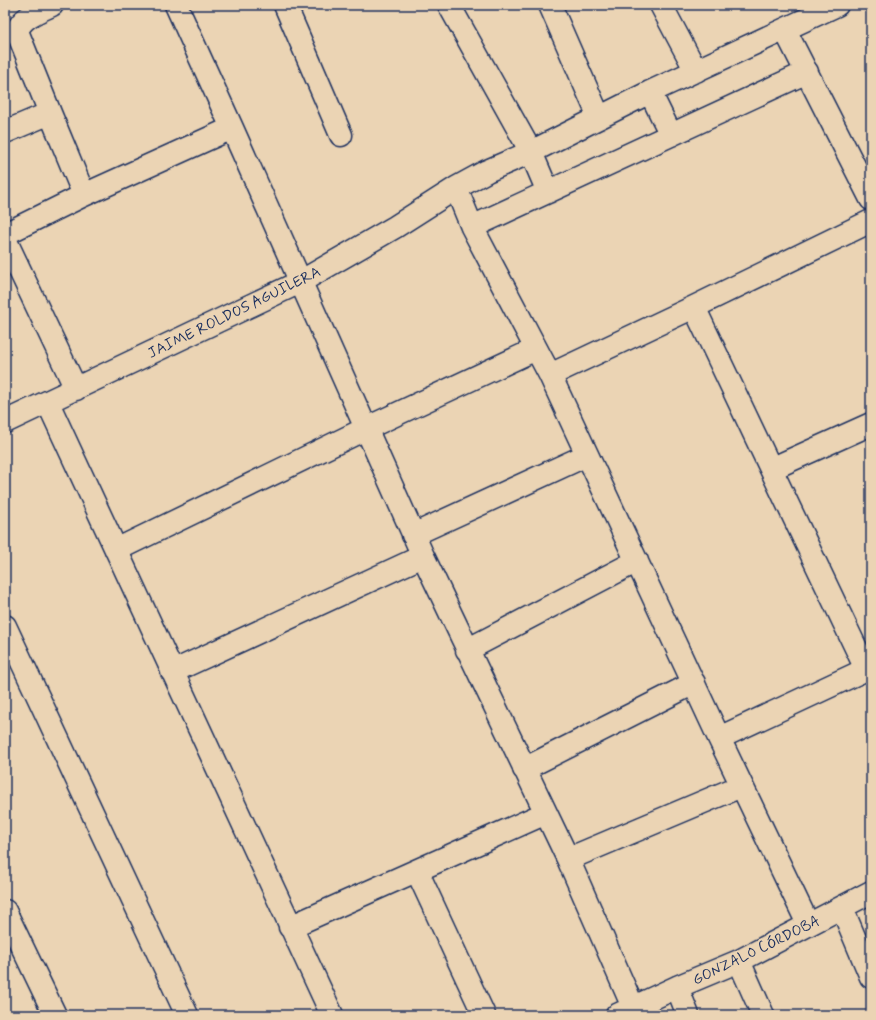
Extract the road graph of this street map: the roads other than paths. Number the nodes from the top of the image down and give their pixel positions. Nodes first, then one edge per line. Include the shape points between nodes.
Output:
1 (52, 5) edge
2 (176, 5) edge
3 (285, 5) edge
4 (449, 5) edge
5 (550, 5) edge
6 (661, 5) edge
7 (832, 6) edge
8 (786, 30) junction
9 (696, 71) junction
10 (807, 72) junction
11 (650, 92) junction
12 (50, 113) junction
13 (599, 117) junction
14 (232, 128) junction
15 (5, 132) edge
16 (341, 135) dead end
17 (671, 135) junction
18 (531, 152) junction
19 (456, 188) junction
20 (548, 192) junction
21 (84, 195) junction
22 (871, 200) edge
23 (871, 221) edge
24 (472, 227) junction
25 (5, 234) edge
26 (5, 239) edge
27 (300, 282) junction
28 (694, 307) junction
29 (536, 349) junction
30 (550, 375) junction
31 (76, 389) junction
32 (48, 403) junction
33 (5, 422) edge
34 (871, 424) edge
35 (367, 428) junction
36 (587, 455) junction
37 (771, 469) junction
38 (413, 535) junction
39 (116, 550) junction
40 (423, 556) junction
41 (637, 561) junction
42 (5, 626) edge
43 (467, 650) junction
44 (869, 668) edge
45 (172, 672) junction
46 (694, 683) junction
47 (719, 738) junction
48 (524, 769) junction
49 (741, 786) junction
50 (546, 813) junction
51 (568, 859) junction
52 (417, 871) junction
53 (871, 892) edge
54 (842, 908) junction
55 (5, 911) edge
56 (808, 924) junction
57 (290, 927) junction
58 (739, 961) junction
59 (871, 977) edge
60 (677, 987) junction
61 (625, 1011) edge
62 (180, 1013) edge
63 (55, 1015) edge
64 (332, 1015) edge
65 (484, 1015) edge
66 (688, 1015) edge
67 (764, 1015) edge

1 - 12 street via 23,21 18,31
2 - 14 street
3 - 16 street
4 - 18 street
5 - 13 street
6 - 9 street
7 - 8 street, JAIME ROLDOS AGUILERA
8 - 9 street, JAIME ROLDOS AGUILERA
8 - 10 street
9 - 11 street, JAIME ROLDOS AGUILERA
10 - 17 street
10 - 22 street
11 - 13 street, JAIME ROLDOS AGUILERA
11 - 17 street
12 - 15 street
12 - 21 street
13 - 18 street, JAIME ROLDOS AGUILERA
14 - 21 street
14 - 27 street
17 - 20 street
18 - 19 street, JAIME ROLDOS AGUILERA
18 - 20 street
19 - 24 street
19 - 27 street, JAIME ROLDOS AGUILERA
20 - 24 street
21 - 25 street
23 - 28 street
24 - 29 street
26 - 31 street
27 - 31 street, JAIME ROLDOS AGUILERA
27 - 35 street
28 - 30 street
28 - 37 street
29 - 30 street
29 - 35 street
30 - 36 street
31 - 32 street, JAIME ROLDOS AGUILERA
32 - 33 street, JAIME ROLDOS AGUILERA
32 - 39 street
34 - 37 street
35 - 38 street
35 - 39 street
36 - 38 street
36 - 41 street
37 - 44 street
38 - 40 street
39 - 45 street
40 - 43 street
40 - 45 street
41 - 43 street
41 - 46 street
42 - 62 street
43 - 48 street
44 - 47 street
45 - 57 street
46 - 47 street
46 - 48 street
47 - 49 street
48 - 50 street
49 - 51 street
49 - 56 street
50 - 51 street
50 - 52 street
51 - 61 street
52 - 57 street
52 - 65 street
53 - 54 street, GONZALO CÓRDOBA
54 - 56 street, GONZALO CÓRDOBA
54 - 59 street
55 - 63 street
56 - 58 street, GONZALO CÓRDOBA
57 - 64 street
58 - 60 street, GONZALO CÓRDOBA
58 - 67 street
60 - 61 street, GONZALO CÓRDOBA
60 - 66 street

